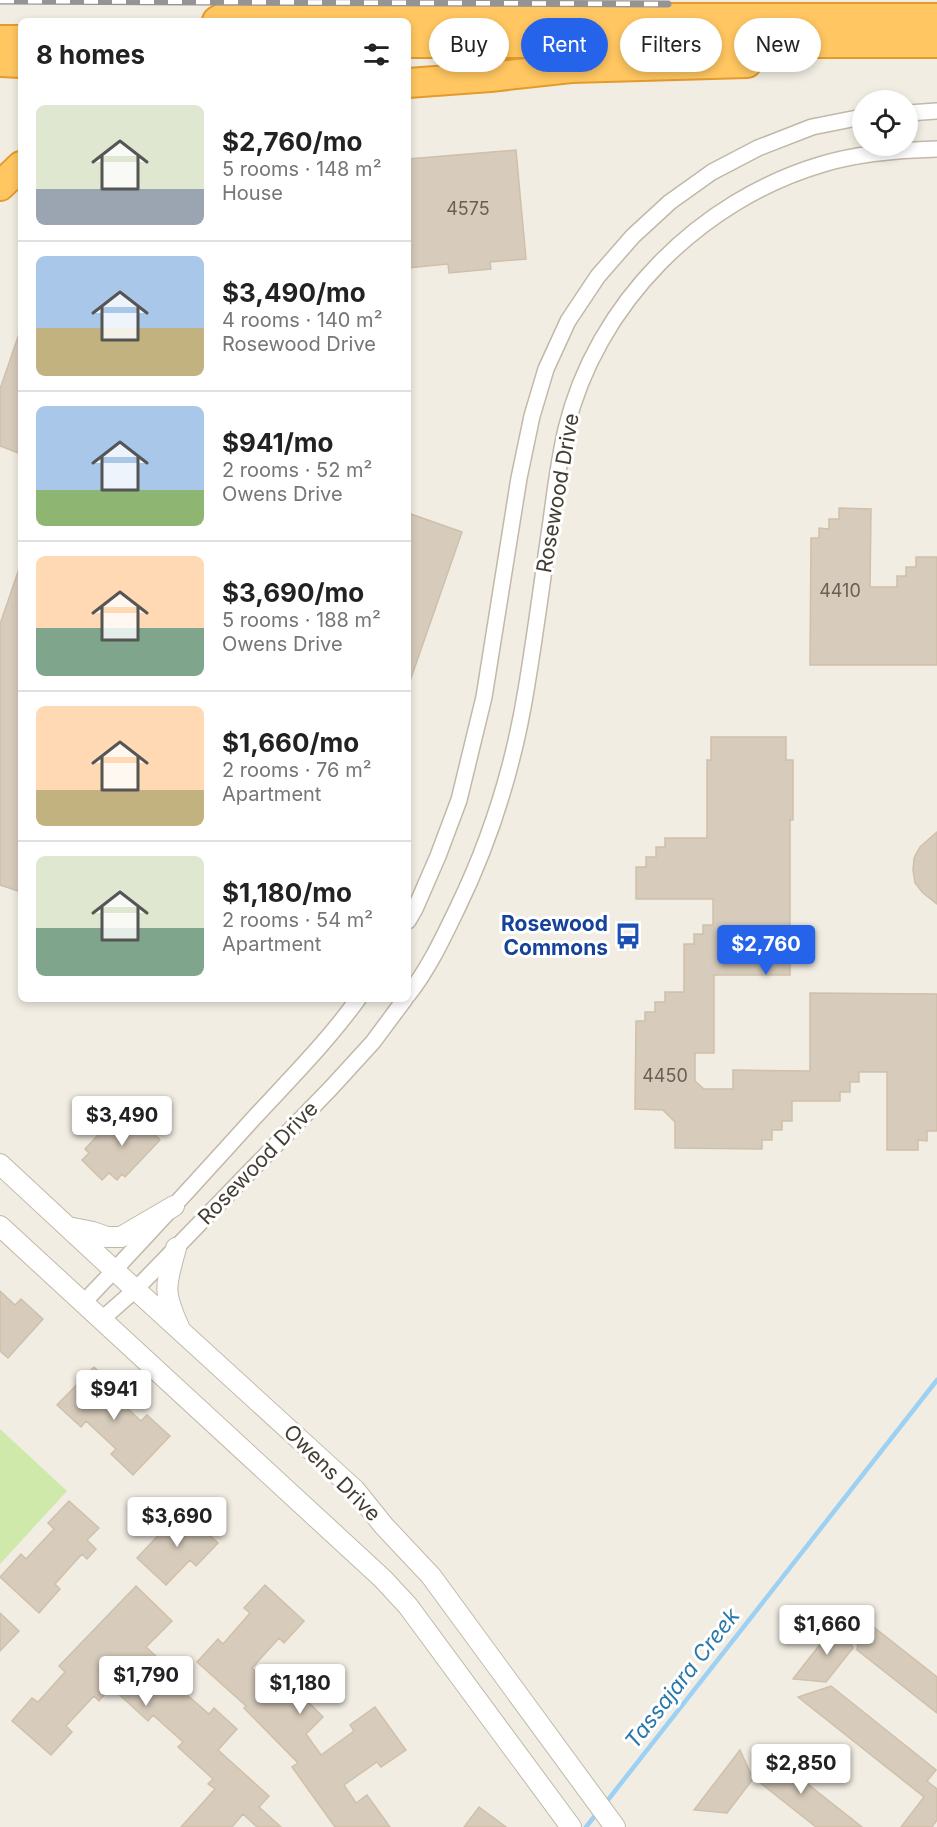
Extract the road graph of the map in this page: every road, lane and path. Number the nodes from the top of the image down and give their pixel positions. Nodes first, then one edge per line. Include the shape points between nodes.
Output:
1 (222, 18) edge
2 (411, 18) edge
3 (411, 18) edge
4 (937, 18) edge
5 (0, 40) edge
6 (18, 40) edge
7 (411, 43) edge
8 (937, 43) edge
9 (734, 44) edge
10 (821, 44) edge
11 (0, 62) edge
12 (18, 63) edge
13 (734, 63) edge
14 (411, 83) edge
15 (937, 111) edge
16 (918, 112) edge
17 (852, 119) edge
18 (937, 149) edge
19 (18, 169) edge
20 (0, 186) edge
21 (411, 916) edge
22 (411, 990) edge
23 (356, 1002) edge
24 (403, 1002) edge
25 (0, 1164) edge
26 (174, 1206) junction
27 (0, 1226) edge
28 (68, 1227) junction
29 (176, 1248) junction
30 (114, 1270) junction
31 (135, 1290) junction
32 (83, 1302) junction
33 (102, 1319) junction
34 (181, 1332) junction
35 (568, 1823) edge
36 (615, 1827) edge

1 - 2 highway
3 - 4 highway
5 - 6 highway
7 - 9 highway
8 - 10 highway
11 - 12 highway
13 - 14 highway via 571,68
15 - 16 street
17 - 21 street, Rosewood Drive via 812,127 758,148 712,172 670,202 633,236 598,276 568,321 546,369 532,416 484,697 459,800
18 - 22 street, Rosewood Drive via 876,153 823,164 732,204 660,262 601,339 567,427 527,687 506,781 475,872
19 - 20 highway
23 - 26 street, Rosewood Drive
24 - 29 street, Rosewood Drive via 373,1042
25 - 28 street, Owens Drive
26 - 28 street via 121,1237
26 - 30 street, Rosewood Drive
27 - 32 street, Owens Drive
28 - 30 street, Owens Drive
29 - 31 street, Rosewood Drive
29 - 34 street via 167,1288
30 - 31 street, Owens Drive
30 - 32 street, Rosewood Drive
31 - 33 street, Rosewood Drive
31 - 34 street, Owens Drive
32 - 33 street, Owens Drive
33 - 35 street, Owens Drive via 408,1606
34 - 36 street, Owens Drive via 355,1490 431,1576

